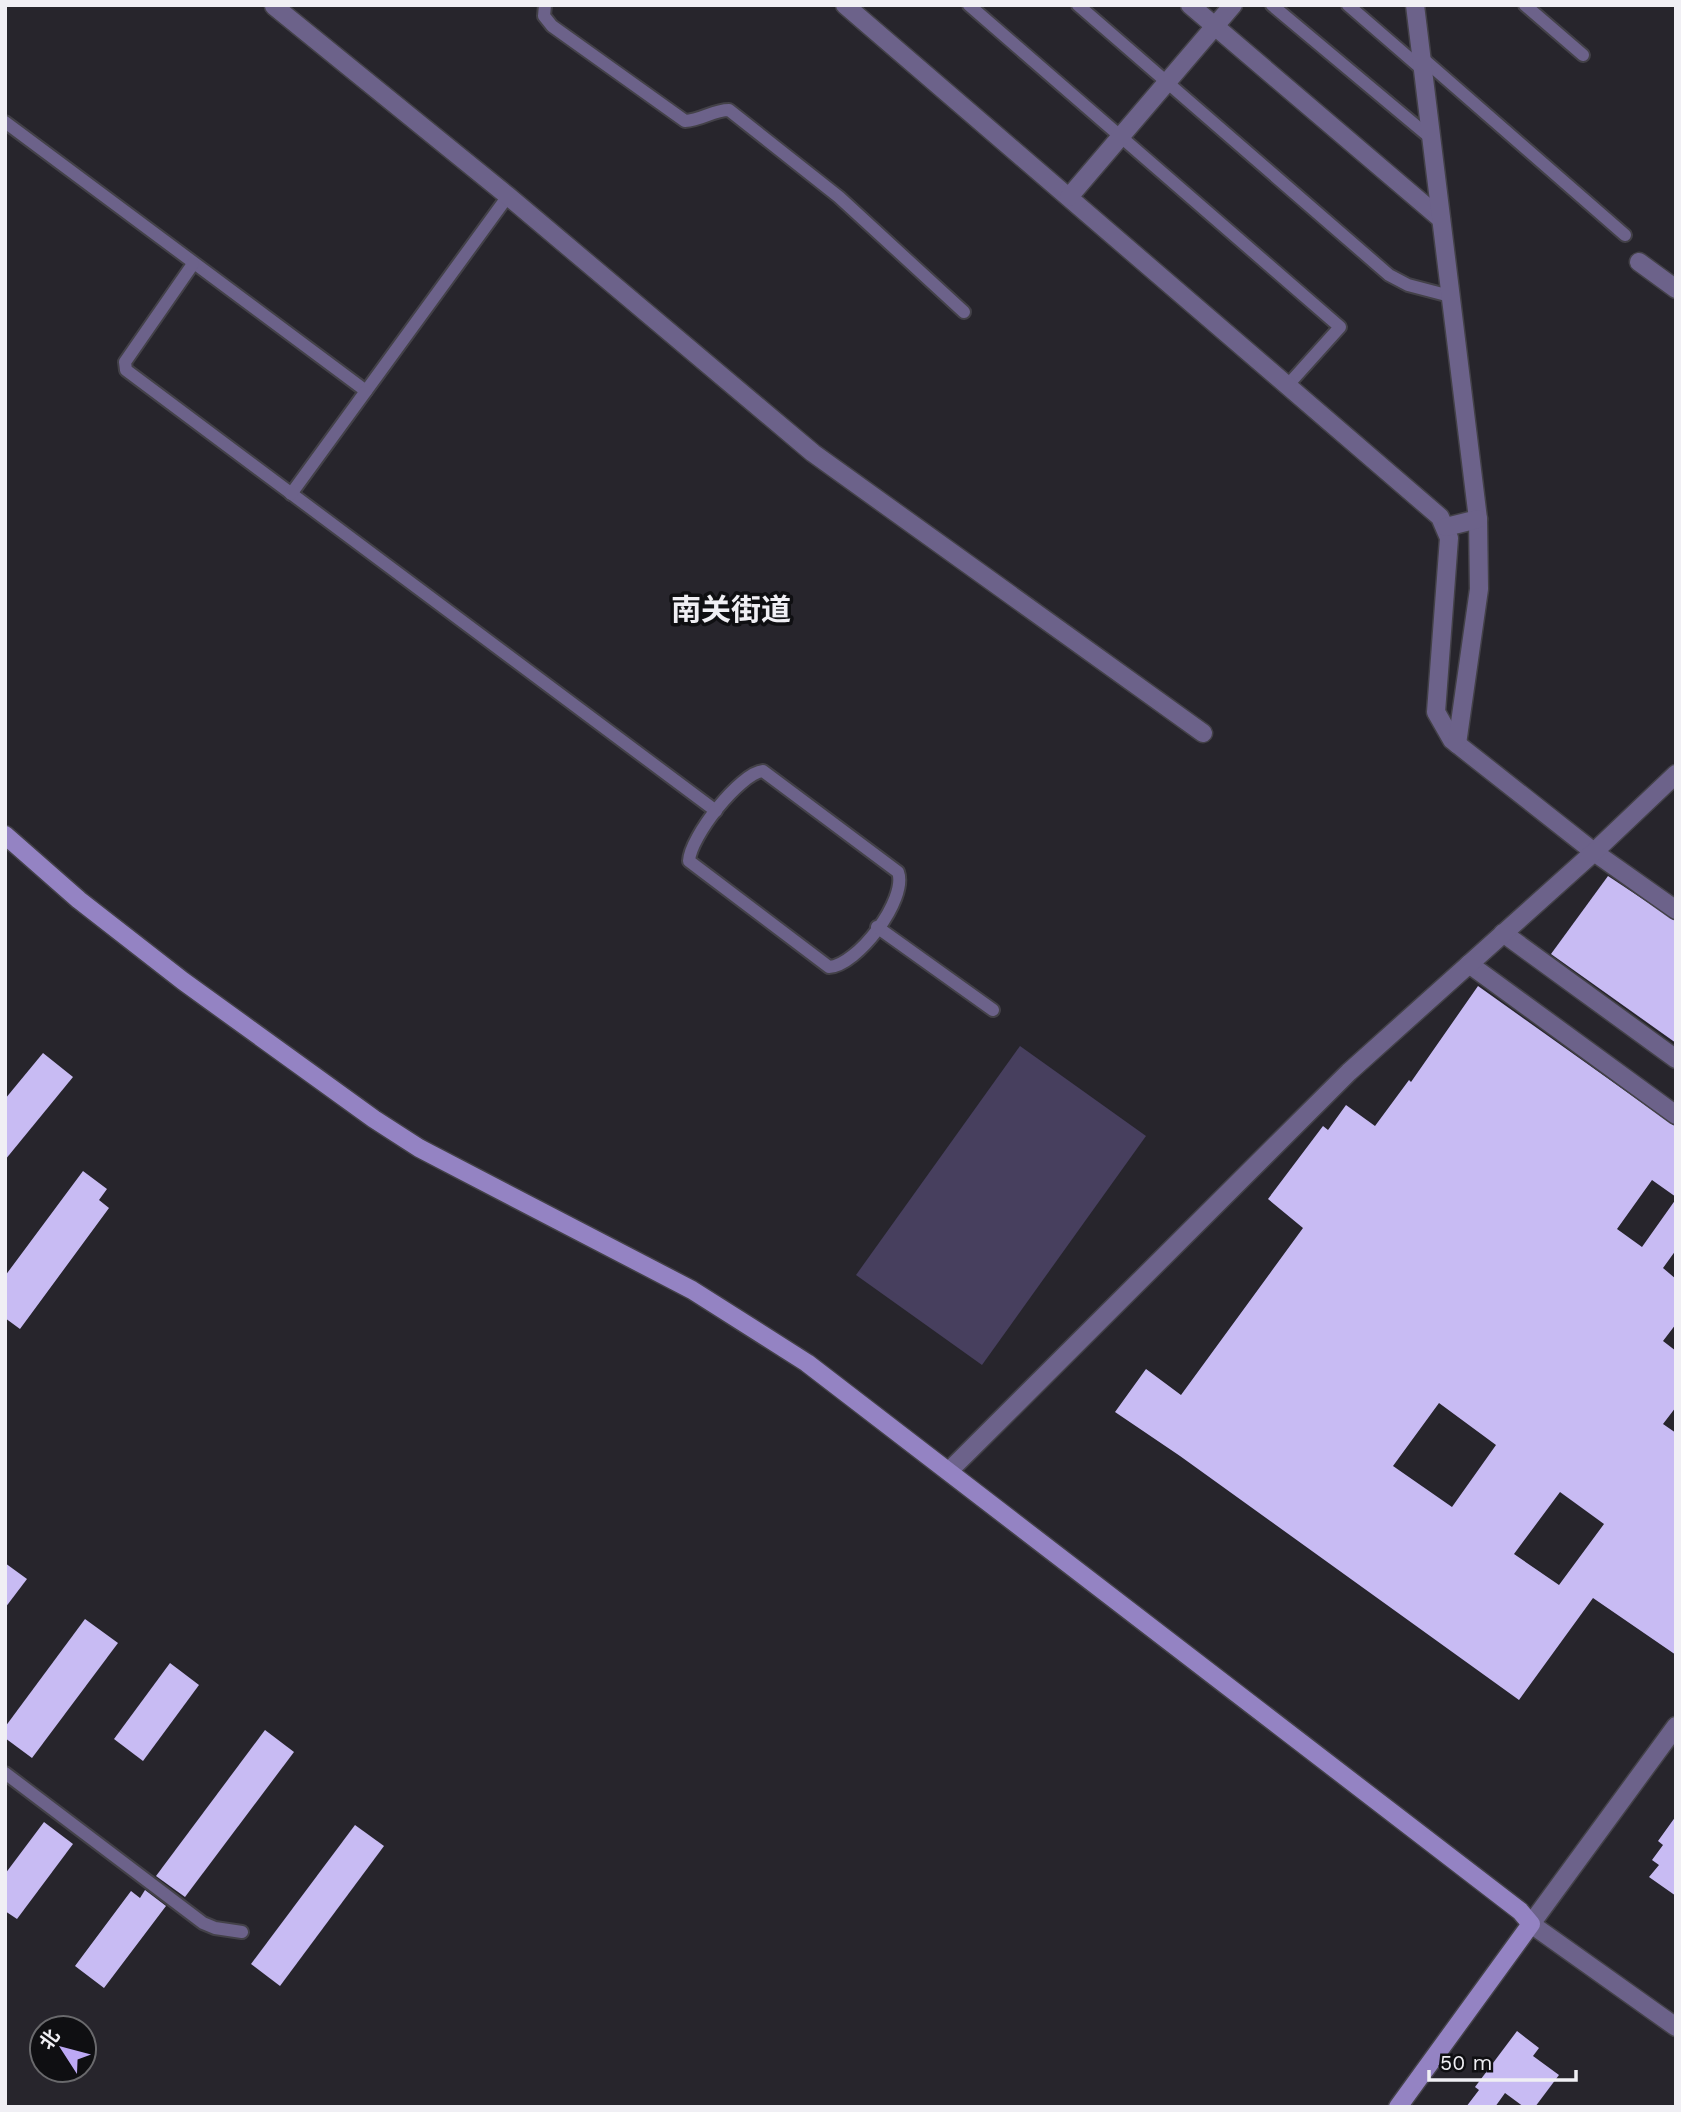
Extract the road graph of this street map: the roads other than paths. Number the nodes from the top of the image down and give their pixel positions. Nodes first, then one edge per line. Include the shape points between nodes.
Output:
1 (545, 5) edge
2 (969, 5) edge
3 (1078, 5) edge
4 (1190, 5) edge
5 (1233, 5) edge
6 (1272, 5) edge
7 (1348, 5) edge
8 (1415, 5) edge
9 (1525, 5) edge
10 (274, 6) edge
11 (854, 8) edge
12 (1215, 26) junction
13 (1583, 55) dead end
14 (1422, 64) junction
15 (1167, 83) junction
16 (5, 122) edge
17 (1122, 135) junction
18 (1432, 139) junction
19 (508, 196) junction
20 (1069, 197) junction
21 (1441, 219) junction
22 (1625, 235) dead end
23 (1639, 262) dead end
24 (193, 264) junction
25 (1676, 289) edge
26 (1450, 296) junction
27 (964, 312) dead end
28 (1287, 386) junction
29 (366, 391) junction
30 (291, 494) junction
31 (1478, 519) junction
32 (1446, 527) junction
33 (1203, 733) dead end
34 (1458, 744) junction
35 (1676, 774) edge
36 (716, 811) junction
37 (5, 835) edge
38 (1594, 852) junction
39 (1676, 910) edge
40 (877, 928) junction
41 (1503, 933) junction
42 (1469, 964) junction
43 (993, 1010) dead end
44 (1676, 1059) edge
45 (1676, 1115) edge
46 (950, 1470) junction
47 (1676, 1726) edge
48 (5, 1773) edge
49 (1531, 1924) junction
50 (242, 1931) dead end
51 (1676, 2027) edge
52 (1398, 2107) edge

1 - 27 lane via 544,16 552,26 685,121 729,110 839,197
2 - 17 lane
3 - 15 lane
4 - 12 street
5 - 12 street
6 - 18 lane
7 - 14 lane
8 - 14 street
9 - 13 lane
10 - 19 street
11 - 20 street
12 - 15 street
12 - 21 street
14 - 18 street
14 - 22 lane
15 - 17 street
15 - 26 lane via 1389,275
16 - 24 lane
17 - 20 street
17 - 28 lane via 1340,327
18 - 21 street
19 - 29 lane
19 - 33 street via 813,453
20 - 28 street
21 - 26 street
23 - 25 street
24 - 29 lane
24 - 30 lane via 125,362 126,370
26 - 31 street
28 - 32 street via 1440,517
29 - 30 lane
30 - 36 lane
31 - 32 street
31 - 34 street via 1479,589
32 - 34 street via 1449,538 1436,712
34 - 38 street
35 - 38 street
36 - 40 lane via 748,775 764,771 898,872 901,887
36 - 40 lane via 694,845 690,861 829,967 851,958
37 - 46 street via 183,981 374,1119 419,1148 692,1290 807,1363
38 - 39 street
38 - 41 street
40 - 43 lane
41 - 42 street
41 - 44 street
42 - 45 street
42 - 46 street via 1349,1073
46 - 49 street via 1502,1894
47 - 49 street
48 - 50 lane via 203,1923
49 - 51 street
49 - 52 street

